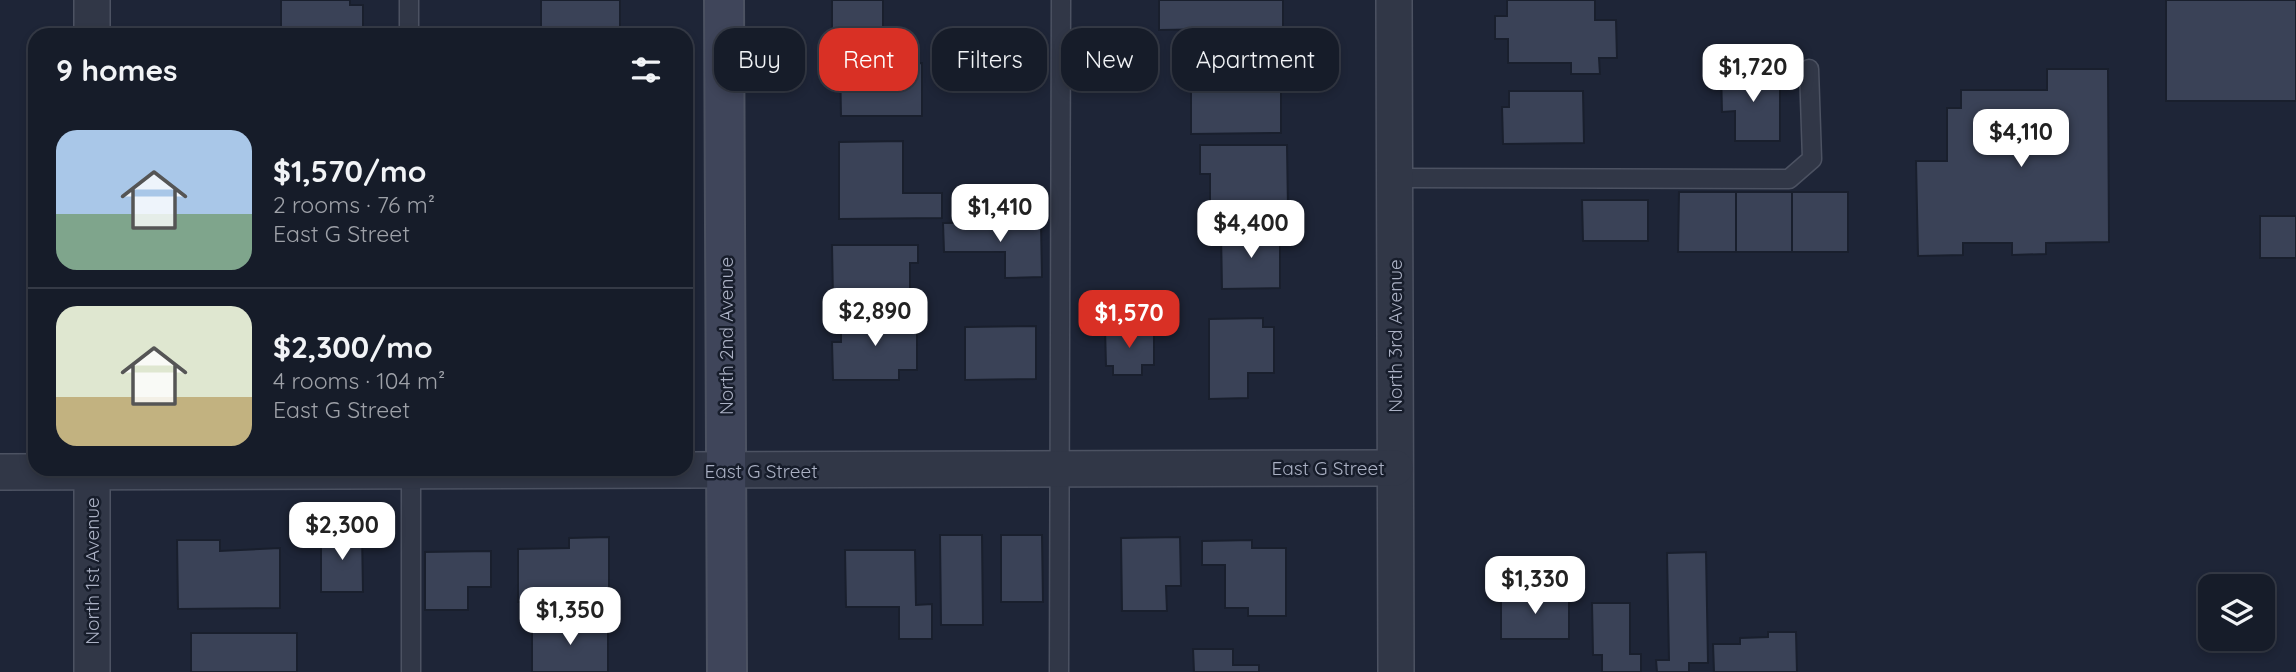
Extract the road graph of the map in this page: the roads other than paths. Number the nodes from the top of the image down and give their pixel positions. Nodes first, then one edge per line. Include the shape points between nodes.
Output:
1 (92, 0) edge
2 (409, 0) edge
3 (724, 0) edge
4 (1061, 0) edge
5 (1394, 0) edge
6 (92, 28) edge
7 (409, 28) edge
8 (1809, 69) dead end
9 (1394, 178) junction
10 (1395, 468) junction
11 (1060, 469) junction
12 (693, 471) edge
13 (726, 471) junction
14 (0, 472) edge
15 (28, 472) edge
16 (92, 476) edge
17 (411, 476) edge
18 (92, 672) edge
19 (411, 672) edge
20 (727, 672) edge
21 (1059, 672) edge
22 (1396, 672) edge

1 - 6 street
2 - 7 lane
3 - 13 street, North 2nd Avenue
4 - 11 lane
5 - 9 street, North 3rd Avenue
8 - 9 lane via 1812,159 1789,180
9 - 10 street, North 3rd Avenue
10 - 11 street, East G Street
10 - 22 street, North 3rd Avenue
11 - 13 street, East G Street
11 - 21 lane
12 - 13 street, East G Street
13 - 20 street, North 2nd Avenue
14 - 15 street, East G Street
16 - 18 street, North 1st Avenue
17 - 19 lane

